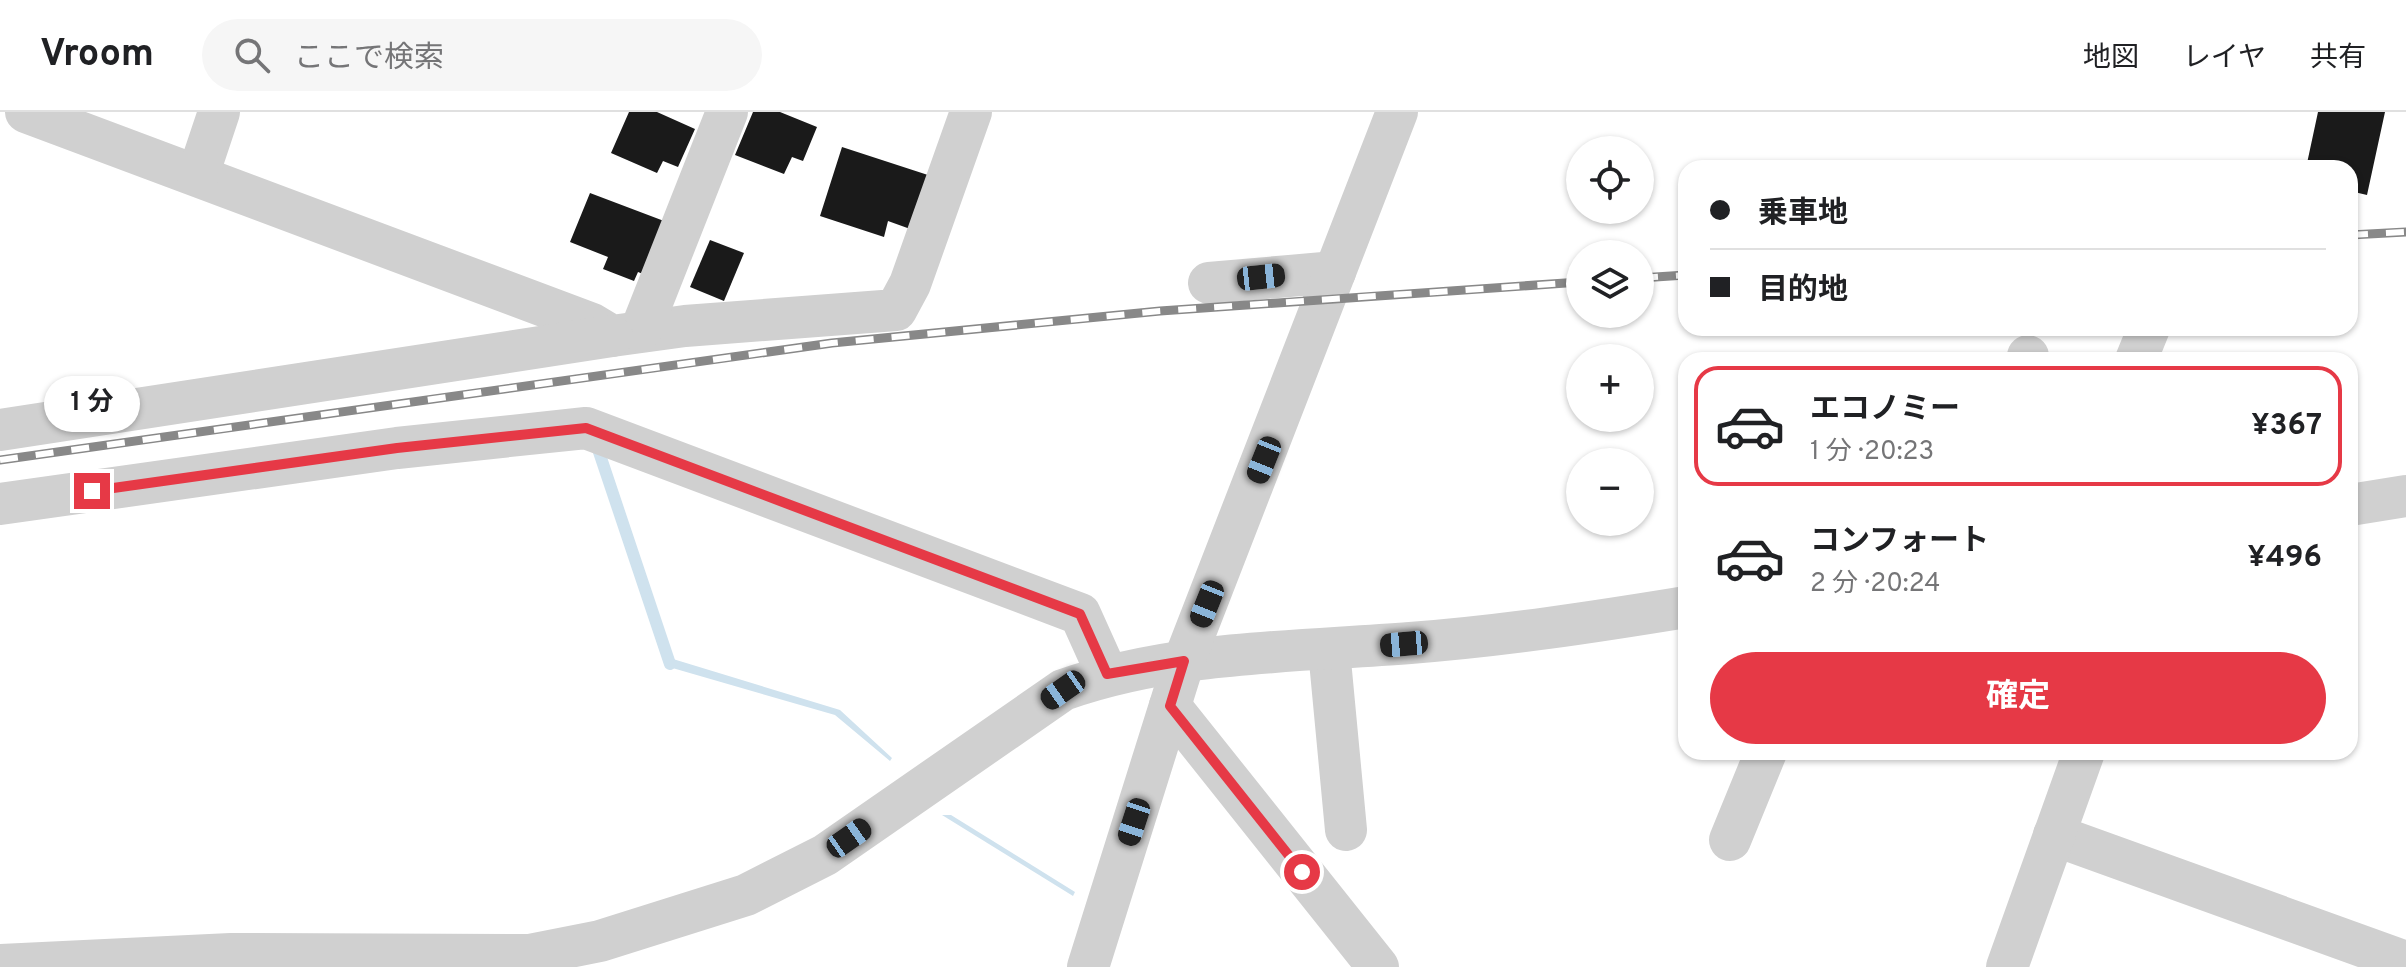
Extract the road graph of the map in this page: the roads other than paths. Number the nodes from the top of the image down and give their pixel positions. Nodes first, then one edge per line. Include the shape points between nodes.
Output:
1 (26, 112) edge
2 (219, 112) edge
3 (727, 112) edge
4 (971, 112) edge
5 (1397, 112) edge
6 (198, 175) junction
7 (1335, 272) junction
8 (1209, 283) dead end
9 (626, 333) junction
10 (0, 430) edge
11 (2406, 496) edge
12 (0, 504) edge
13 (2358, 504) edge
14 (1678, 608) edge
15 (1329, 650) junction
16 (1184, 661) junction
17 (1107, 674) junction
18 (1170, 706) junction
19 (1763, 760) edge
20 (2081, 760) edge
21 (1346, 830) dead end
22 (2054, 835) junction
23 (1730, 840) dead end
24 (2406, 962) edge
25 (23, 965) edge
26 (1088, 967) edge
27 (1378, 967) edge
28 (2007, 967) edge

1 - 6 street
2 - 6 street
3 - 9 street
4 - 9 street via 896,310
5 - 7 street
6 - 9 street
7 - 8 street
7 - 16 street
9 - 10 street
11 - 13 street
12 - 17 street via 397,448 586,428 1080,614
14 - 15 street
15 - 16 street
15 - 21 street
16 - 17 street
16 - 18 street
17 - 25 street via 1063,690 825,855 746,895 600,941 529,955 460,958 231,954
18 - 26 street
18 - 27 street
19 - 23 street
20 - 22 street
22 - 24 street
22 - 28 street

